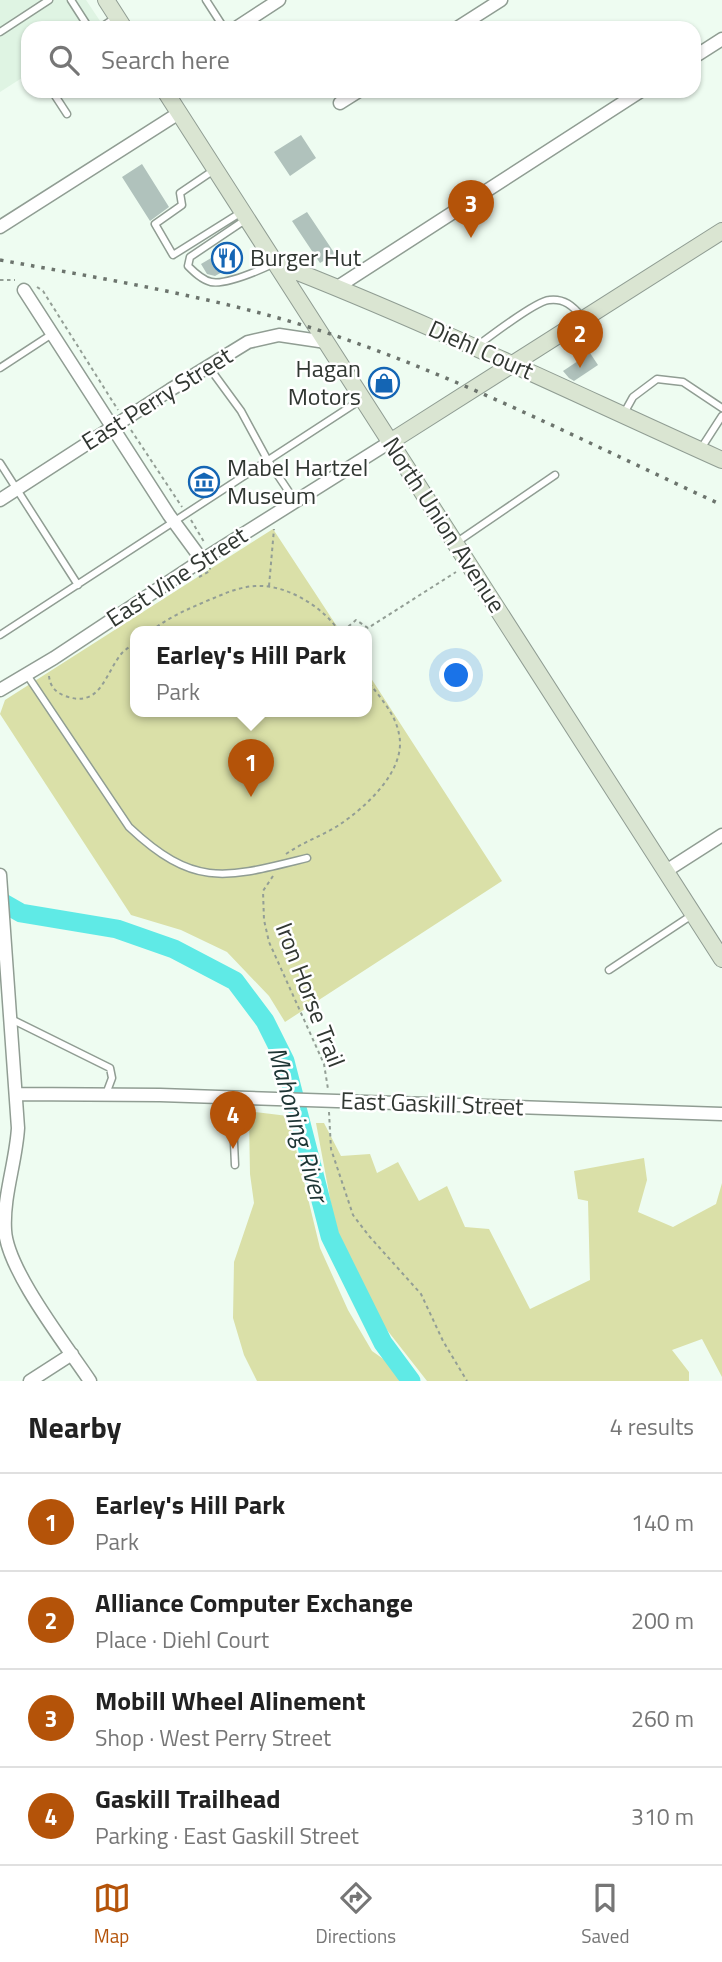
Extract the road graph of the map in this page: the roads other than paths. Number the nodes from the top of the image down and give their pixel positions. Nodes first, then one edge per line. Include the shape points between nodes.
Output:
1 (48, 0) edge
2 (71, 0) edge
3 (106, 0) edge
4 (206, 0) edge
5 (277, 0) edge
6 (500, 0) edge
7 (84, 21) edge
8 (119, 21) edge
9 (220, 21) edge
10 (246, 21) edge
11 (468, 21) edge
12 (0, 32) edge
13 (722, 39) edge
14 (701, 52) edge
15 (57, 98) edge
16 (169, 98) edge
17 (348, 98) edge
18 (630, 98) edge
19 (340, 103) dead end
20 (67, 114) dead end
21 (179, 114) junction
22 (214, 170) junction
23 (244, 216) junction
24 (0, 227) edge
25 (722, 231) edge
26 (275, 263) junction
27 (336, 288) junction
28 (24, 290) dead end
29 (583, 320) junction
30 (52, 334) junction
31 (326, 342) junction
32 (476, 347) junction
33 (514, 364) junction
34 (208, 366) junction
35 (0, 368) edge
36 (362, 399) junction
37 (722, 408) edge
38 (622, 416) junction
39 (722, 416) edge
40 (112, 427) junction
41 (390, 442) junction
42 (700, 450) junction
43 (722, 460) edge
44 (268, 461) junction
45 (0, 463) edge
46 (555, 475) dead end
47 (15, 490) junction
48 (0, 500) edge
49 (295, 501) junction
50 (174, 523) junction
51 (455, 544) junction
52 (202, 560) junction
53 (78, 585) junction
54 (0, 635) edge
55 (27, 675) junction
56 (0, 690) edge
57 (722, 835) edge
58 (307, 858) dead end
59 (666, 871) junction
60 (0, 875) edge
61 (693, 914) junction
62 (722, 959) edge
63 (608, 970) dead end
64 (6, 1020) edge
65 (16, 1094) junction
66 (106, 1094) junction
67 (232, 1098) junction
68 (722, 1114) edge
69 (235, 1165) dead end
70 (3, 1210) edge
71 (72, 1353) junction
72 (30, 1381) edge
73 (90, 1381) edge

1 - 12 lane
2 - 7 lane
3 - 8 main road
4 - 9 lane
5 - 10 street
6 - 11 street
13 - 14 street
15 - 20 lane
16 - 21 main road, North Union Avenue
17 - 19 street
18 - 27 street
21 - 22 main road, North Union Avenue
21 - 24 street
22 - 23 main road, North Union Avenue
22 - 23 lane via 180,193 182,205 155,224 173,255
23 - 26 main road, North Union Avenue
23 - 26 lane via 197,251 188,266 213,283
25 - 29 main road
26 - 27 main road, Diehl Court
26 - 31 main road, North Union Avenue
27 - 32 main road, Diehl Court
28 - 30 street
29 - 32 lane via 565,301 547,300
29 - 33 main road
30 - 35 lane
30 - 40 street
31 - 34 street, East Perry Street via 265,337
31 - 36 main road, North Union Avenue
32 - 33 main road, Diehl Court
33 - 38 main road, Diehl Court
33 - 41 main road
34 - 40 street, East Perry Street
34 - 44 lane via 241,411
36 - 41 main road, North Union Avenue
36 - 44 lane
37 - 38 lane via 683,382 657,379 633,397
38 - 42 main road, Diehl Court
39 - 42 lane
40 - 47 street, East Perry Street
40 - 50 street
41 - 49 street, East Vine Street
41 - 51 main road, North Union Avenue
42 - 43 main road, Diehl Court
44 - 49 lane
44 - 50 lane
45 - 47 lane
46 - 51 lane
47 - 48 street, East Perry Street
47 - 53 lane
49 - 52 street, East Vine Street
50 - 52 street
50 - 53 lane
51 - 59 main road, North Union Avenue
52 - 55 street, East Vine Street
53 - 54 lane
55 - 56 street, East Vine Street
55 - 58 lane via 129,827 178,865 207,874 249,873
57 - 59 street
59 - 61 main road, North Union Avenue
60 - 64 street
61 - 62 main road, North Union Avenue
61 - 63 lane
64 - 65 street
64 - 66 lane via 110,1068
65 - 66 street, East Gaskill Street
65 - 70 street via 16,1154
66 - 67 street, East Gaskill Street
67 - 68 street, East Gaskill Street
67 - 69 lane
70 - 71 street via 11,1256
71 - 72 street
71 - 73 street

